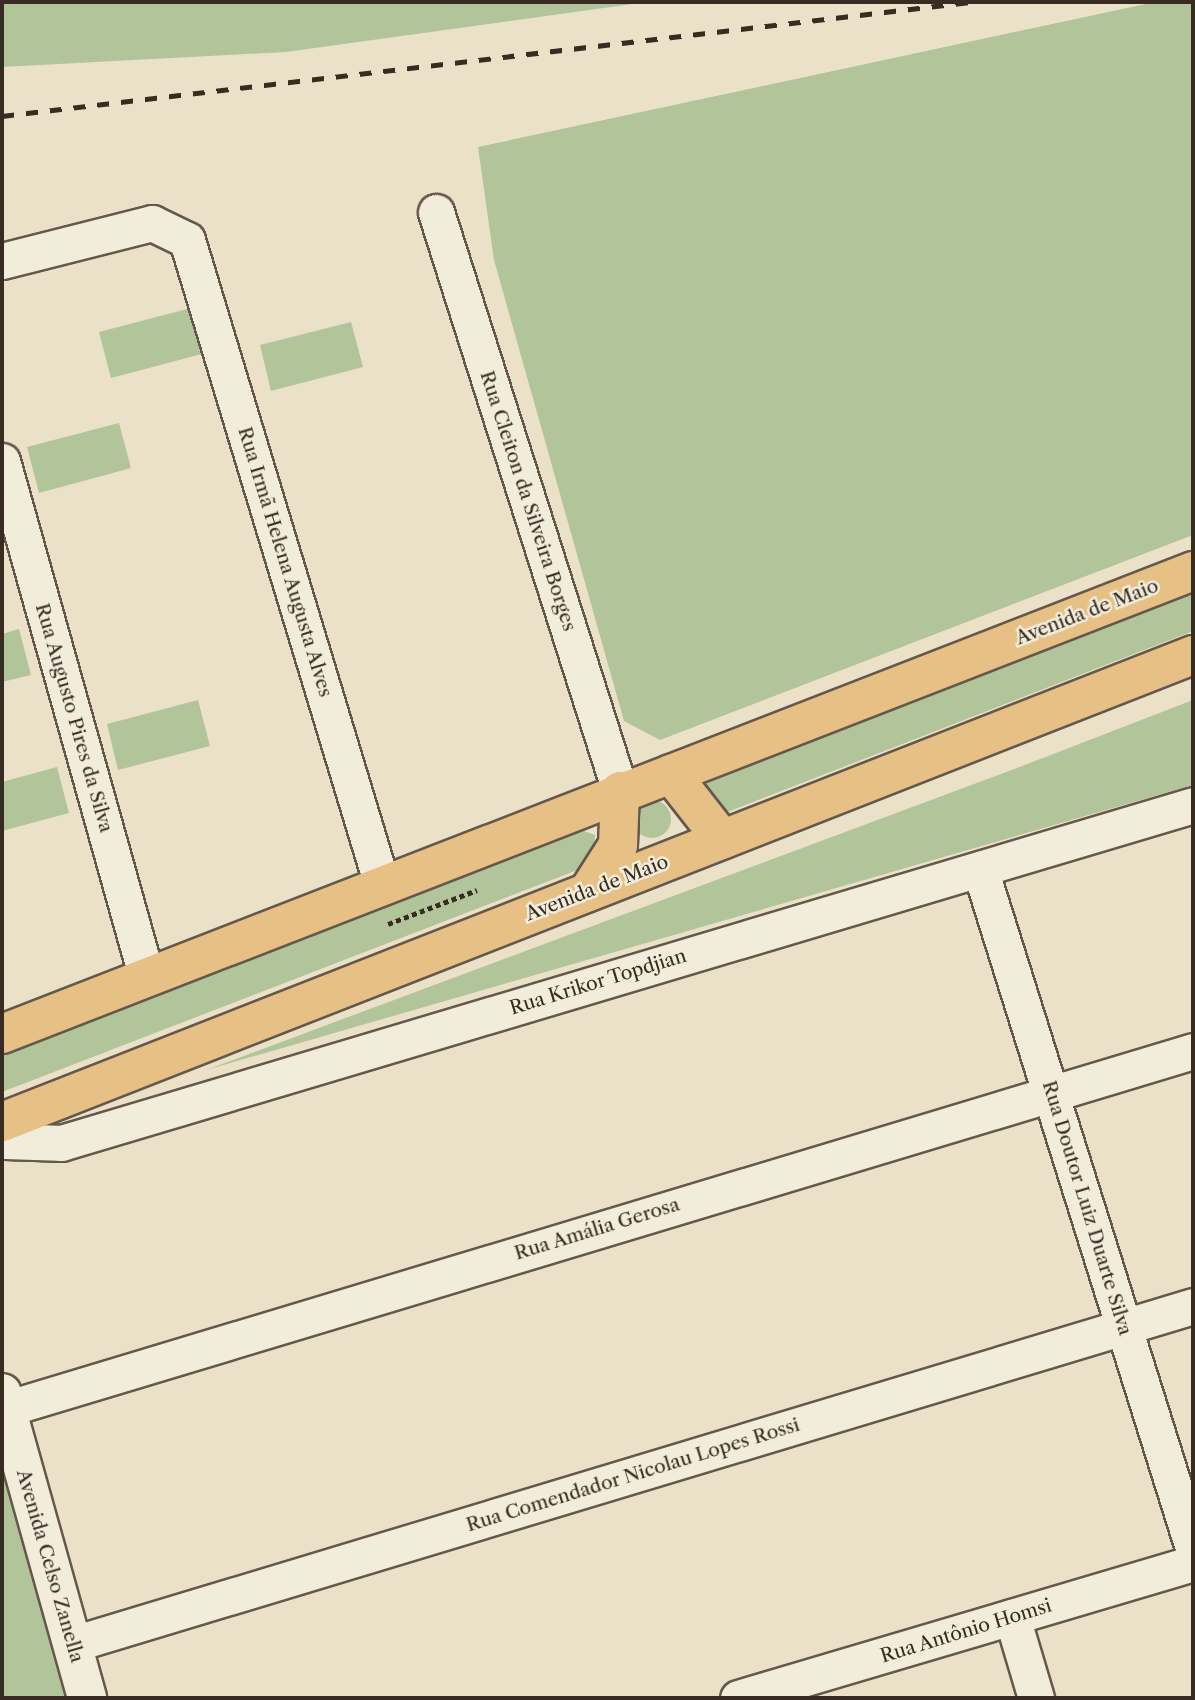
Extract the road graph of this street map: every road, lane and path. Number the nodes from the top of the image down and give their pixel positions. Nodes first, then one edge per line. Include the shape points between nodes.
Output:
1 (436, 212) dead end
2 (2, 261) edge
3 (2, 461) edge
4 (1193, 571) edge
5 (1193, 655) edge
6 (671, 774) junction
7 (620, 791) junction
8 (1193, 806) edge
9 (722, 839) junction
10 (980, 869) junction
11 (382, 885) junction
12 (588, 892) junction
13 (146, 975) junction
14 (2, 1034) edge
15 (1193, 1051) edge
16 (1050, 1092) junction
17 (2, 1122) edge
18 (2, 1141) edge
19 (1193, 1306) edge
20 (1124, 1327) junction
21 (3, 1404) edge
22 (1193, 1548) edge
23 (1193, 1563) edge
24 (1012, 1617) junction
25 (73, 1644) junction
26 (87, 1698) edge
27 (738, 1698) edge
28 (1036, 1698) edge

1 - 7 street, Rua Cleiton da Silveira Borges
2 - 11 street, Rua Irmã Helena Augusta Alves via 152,223 187,240
3 - 13 street, Rua Augusto Pires da Silva
4 - 6 main road, Avenida de Maio
5 - 9 main road, Avenida de Maio
6 - 7 main road, Avenida de Maio
6 - 9 main road
7 - 11 main road, Avenida de Maio
7 - 12 main road via 618,845
8 - 10 street, Rua Krikor Topdjian
9 - 12 main road, Avenida de Maio
10 - 16 street, Rua Doutor Luiz Duarte Silva
10 - 18 street, Rua Krikor Topdjian via 61,1143
11 - 13 main road, Avenida de Maio
12 - 17 main road, Avenida de Maio
13 - 14 main road, Avenida de Maio
15 - 16 street, Rua Amália Gerosa
16 - 20 street, Rua Doutor Luiz Duarte Silva
16 - 21 street, Rua Amália Gerosa
19 - 20 street, Rua Comendador Nicolau Lopes Rossi
20 - 22 street, Rua Doutor Luiz Duarte Silva
20 - 25 street, Rua Comendador Nicolau Lopes Rossi
21 - 25 street, Avenida Celso Zanella
23 - 24 street, Rua Antônio Homsi
24 - 27 street, Rua Antônio Homsi
24 - 28 street
25 - 26 street, Avenida Celso Zanella

